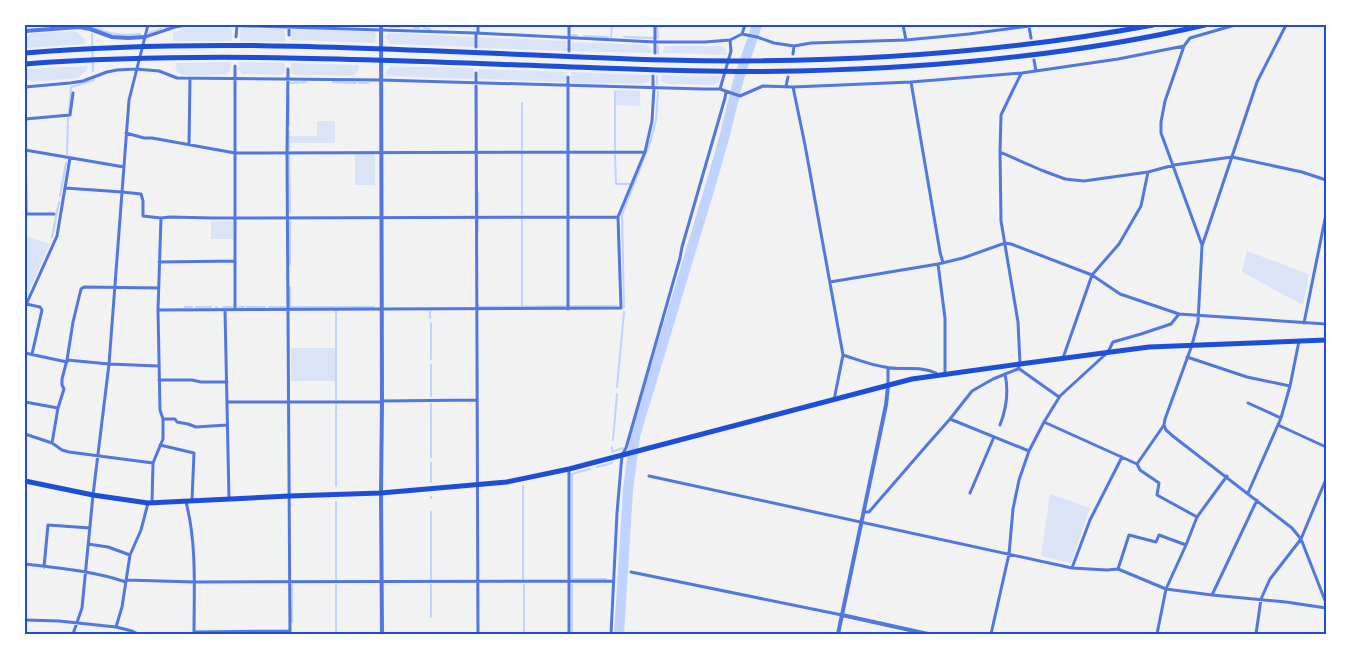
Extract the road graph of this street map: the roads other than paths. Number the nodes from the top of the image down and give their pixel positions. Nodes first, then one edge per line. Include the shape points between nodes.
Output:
1 (148, 25) edge
2 (187, 25) edge
3 (219, 25) edge
4 (237, 25) edge
5 (478, 25) edge
6 (569, 25) edge
7 (655, 25) edge
8 (745, 25) edge
9 (903, 25) edge
10 (1037, 25) edge
11 (1153, 25) edge
12 (1193, 25) edge
13 (1205, 25) edge
14 (1235, 25) edge
15 (1286, 25) edge
16 (79, 26) edge
17 (289, 26) edge
18 (1029, 26) edge
19 (380, 28) edge
20 (25, 32) edge
21 (477, 33) junction
22 (743, 34) junction
23 (289, 35) dead end
24 (145, 37) junction
25 (236, 37) dead end
26 (569, 38) junction
27 (1031, 38) dead end
28 (1190, 38) junction
29 (730, 40) junction
30 (906, 40) junction
31 (656, 42) junction
32 (794, 46) junction
33 (1184, 46) junction
34 (476, 47) dead end
35 (569, 51) dead end
36 (25, 53) edge
37 (655, 53) dead end
38 (792, 54) dead end
39 (1034, 60) dead end
40 (25, 64) edge
41 (235, 66) dead end
42 (136, 69) junction
43 (288, 69) dead end
44 (1036, 72) junction
45 (1022, 73) junction
46 (476, 74) dead end
47 (653, 76) dead end
48 (568, 77) dead end
49 (788, 77) dead end
50 (190, 78) junction
51 (234, 78) junction
52 (287, 78) junction
53 (380, 80) junction
54 (476, 82) junction
55 (911, 82) junction
56 (568, 85) junction
57 (786, 86) junction
58 (793, 86) junction
59 (25, 87) edge
60 (653, 88) junction
61 (720, 89) junction
62 (726, 92) junction
63 (73, 93) dead end
64 (25, 119) edge
65 (126, 133) junction
66 (25, 136) edge
67 (189, 145) junction
68 (26, 150) edge
69 (287, 152) junction
70 (381, 152) junction
71 (476, 152) junction
72 (568, 152) junction
73 (644, 152) junction
74 (1000, 152) junction
75 (235, 153) junction
76 (1232, 157) junction
77 (70, 158) junction
78 (1174, 165) junction
79 (124, 167) junction
80 (1148, 172) junction
81 (1326, 180) edge
82 (65, 188) junction
83 (122, 192) junction
84 (26, 214) edge
85 (54, 214) dead end
86 (1326, 214) edge
87 (381, 217) junction
88 (476, 217) junction
89 (568, 217) junction
90 (618, 217) junction
91 (161, 218) junction
92 (235, 218) junction
93 (287, 218) junction
94 (1005, 243) junction
95 (1202, 246) junction
96 (235, 261) junction
97 (159, 262) junction
98 (943, 263) junction
99 (938, 264) junction
100 (1092, 275) junction
101 (830, 282) junction
102 (116, 288) junction
103 (158, 288) junction
104 (26, 305) edge
105 (476, 308) junction
106 (568, 308) junction
107 (235, 309) junction
108 (288, 309) junction
109 (381, 309) junction
110 (158, 310) junction
111 (225, 310) junction
112 (1179, 314) junction
113 (1199, 316) junction
114 (1304, 323) junction
115 (1326, 324) edge
116 (1326, 340) edge
117 (1299, 341) junction
118 (1192, 345) junction
119 (1108, 352) junction
120 (25, 353) edge
121 (32, 354) junction
122 (843, 355) junction
123 (1187, 357) junction
124 (1063, 358) junction
125 (67, 361) junction
126 (109, 364) junction
127 (158, 366) junction
128 (1019, 366) junction
129 (888, 368) junction
130 (944, 374) junction
131 (1005, 374) junction
132 (937, 376) junction
133 (160, 380) junction
134 (226, 382) junction
135 (888, 386) junction
136 (1290, 386) junction
137 (1059, 398) junction
138 (477, 400) junction
139 (834, 400) junction
140 (382, 401) junction
141 (25, 402) edge
142 (227, 402) junction
143 (289, 402) junction
144 (1248, 403) dead end
145 (58, 408) junction
146 (1281, 418) junction
147 (163, 419) junction
148 (950, 419) junction
149 (1044, 422) junction
150 (228, 425) junction
151 (1000, 425) dead end
152 (1164, 425) junction
153 (1278, 425) junction
154 (25, 434) edge
155 (994, 437) junction
156 (52, 442) junction
157 (160, 445) junction
158 (1326, 447) edge
159 (1029, 452) junction
160 (624, 454) junction
161 (98, 456) junction
162 (1122, 457) junction
163 (153, 463) junction
164 (1138, 464) junction
165 (569, 469) junction
166 (649, 476) dead end
167 (1227, 476) junction
168 (1326, 479) edge
169 (25, 481) edge
170 (478, 485) junction
171 (380, 493) junction
172 (970, 493) dead end
173 (1248, 494) junction
174 (93, 495) junction
175 (289, 496) junction
176 (1319, 496) junction
177 (1326, 498) edge
178 (229, 499) junction
179 (1257, 500) junction
180 (189, 501) junction
181 (150, 503) junction
182 (865, 512) junction
183 (1196, 517) junction
184 (862, 522) junction
185 (90, 528) junction
186 (1301, 539) junction
187 (88, 544) junction
188 (1186, 545) junction
189 (130, 554) junction
190 (1009, 554) junction
191 (25, 564) edge
192 (44, 566) junction
193 (1072, 568) junction
194 (1118, 569) junction
195 (85, 572) junction
196 (631, 572) dead end
197 (126, 581) junction
198 (569, 581) junction
199 (613, 581) junction
200 (196, 582) junction
201 (289, 582) junction
202 (381, 582) junction
203 (478, 582) junction
204 (1166, 589) junction
205 (1212, 595) junction
206 (1261, 599) junction
207 (1326, 603) edge
208 (1326, 608) edge
209 (842, 615) junction
210 (25, 620) edge
211 (77, 624) junction
212 (116, 627) junction
213 (194, 633) edge
214 (290, 633) edge
215 (73, 634) edge
216 (135, 634) edge
217 (382, 634) edge
218 (478, 634) edge
219 (570, 634) edge
220 (611, 634) edge
221 (838, 634) edge
222 (928, 634) edge
223 (991, 634) edge
224 (1157, 634) edge
225 (1256, 634) edge

1 - 24 street
2 - 24 street
3 - 4 street
4 - 17 street
4 - 25 street
5 - 21 street
6 - 26 street
7 - 31 street
8 - 22 street
9 - 30 street
10 - 18 street
11 - 36 highway via 984,50 811,60 667,60 358,47 172,46
12 - 28 street
13 - 40 highway via 1058,52 895,67 722,71 226,57
14 - 28 street
15 - 76 street via 1257,82
16 - 20 street
16 - 24 street via 112,37
17 - 19 street
17 - 23 street
18 - 27 street
18 - 30 street
19 - 21 street
19 - 53 street
21 - 26 street
21 - 34 street
22 - 29 street
22 - 32 street
24 - 42 street
26 - 31 street
26 - 35 street
28 - 33 street
29 - 31 street
29 - 61 street via 731,51
30 - 32 street
31 - 37 street
32 - 38 street
33 - 44 street
33 - 78 street via 1161,122
39 - 44 street
41 - 51 street
42 - 50 street
42 - 59 street via 107,72 70,83
42 - 65 street via 128,100
43 - 52 street
44 - 45 street
45 - 55 street
45 - 74 street via 1001,115
46 - 54 street
47 - 60 street
48 - 56 street
49 - 57 street
50 - 51 street
50 - 67 street
51 - 52 street
51 - 75 street
52 - 53 street
52 - 69 street
53 - 54 street
53 - 70 street
54 - 56 street
54 - 71 street
55 - 58 street
55 - 98 street
56 - 60 street
56 - 72 street
57 - 58 street
57 - 62 street via 762,86 740,96
58 - 101 street
60 - 61 street
60 - 73 street via 652,121
61 - 62 street
62 - 160 street
63 - 64 street via 70,115
65 - 67 street
65 - 79 street
66 - 68 street
67 - 75 street
68 - 77 street
68 - 84 street
69 - 70 street
69 - 75 street
69 - 93 street
70 - 71 street
70 - 87 street
71 - 72 street
71 - 88 street
72 - 73 street
72 - 89 street
73 - 90 street
74 - 80 street via 1065,179 1084,182
74 - 94 street via 1001,221
75 - 92 street
76 - 78 street
76 - 81 street
76 - 95 street
77 - 79 street
77 - 82 street
78 - 80 street
78 - 95 street
79 - 83 street
80 - 100 street via 1141,206 1119,244
82 - 83 street
82 - 104 street via 57,236
83 - 91 street via 141,194 143,216
83 - 102 street
84 - 85 street
86 - 114 street
87 - 88 street
87 - 93 street
87 - 109 street
88 - 89 street
88 - 105 street
89 - 90 street
89 - 106 street
90 - 106 street via 621,308
91 - 92 street
91 - 97 street
92 - 93 street
92 - 96 street
93 - 108 street
94 - 98 street
94 - 100 street
94 - 128 street via 1018,322
95 - 113 street
96 - 97 street
96 - 107 street
97 - 103 street
98 - 99 street
99 - 101 street
99 - 130 street via 945,318
100 - 112 street via 1120,294
100 - 124 street
101 - 122 street
102 - 103 street
102 - 125 street via 81,289
102 - 126 street
103 - 110 street
104 - 121 street via 42,310
105 - 106 street
105 - 109 street
105 - 138 street
107 - 108 street
107 - 111 street
108 - 109 street
108 - 143 street
109 - 140 street
110 - 111 street
110 - 127 street
111 - 134 street
112 - 113 street
112 - 119 street via 1171,324 1113,342
113 - 114 street
113 - 118 street
114 - 115 street
116 - 117 highway
117 - 118 highway
117 - 136 street
118 - 119 highway
118 - 123 street
119 - 124 highway
119 - 137 street
120 - 121 street
121 - 125 street
122 - 129 street
122 - 139 street
123 - 136 street via 1247,377
123 - 152 street
124 - 128 highway
125 - 126 street
125 - 145 street
126 - 127 street
126 - 161 street
127 - 133 street
128 - 130 highway
128 - 131 street
128 - 137 street
129 - 132 street via 932,371
129 - 135 street
130 - 132 highway
131 - 148 street via 972,391
131 - 151 street via 1008,399
132 - 135 highway
133 - 134 street
133 - 147 street
134 - 142 street
135 - 139 highway
135 - 182 street
136 - 146 street
137 - 149 street
138 - 140 street
138 - 170 street
139 - 160 highway
140 - 143 street
140 - 171 street
141 - 145 street
142 - 143 street
142 - 150 street
143 - 175 street
144 - 146 street
145 - 156 street
146 - 153 street
147 - 150 street via 175,419 196,427
147 - 157 street
148 - 155 street
148 - 182 street via 869,512
149 - 159 street
149 - 162 street
150 - 178 street
152 - 164 street
152 - 167 street via 1166,430
153 - 158 street
153 - 173 street
154 - 156 street
155 - 159 street
155 - 172 street
156 - 161 street via 62,450
157 - 163 street
157 - 180 street via 194,453
159 - 190 street via 1013,509
160 - 165 highway
160 - 199 street
161 - 163 street
161 - 174 street
162 - 164 street
162 - 193 street via 1090,520
163 - 181 street
164 - 183 street via 1140,470 1159,483 1157,496
165 - 170 highway via 512,482
165 - 198 street
166 - 184 street
167 - 173 street
167 - 183 street
168 - 176 street
169 - 174 highway
170 - 171 highway
170 - 203 street
171 - 175 highway
171 - 202 street
173 - 179 street
174 - 181 highway
174 - 185 street
175 - 178 highway
175 - 201 street
176 - 177 street
176 - 186 street
178 - 180 highway
179 - 186 street
179 - 205 street
180 - 181 highway
180 - 200 street
181 - 189 street
182 - 184 street
183 - 188 street
184 - 190 street
184 - 209 street
185 - 187 street
185 - 192 street via 48,525
186 - 206 street via 1270,579
186 - 207 street
187 - 189 street via 108,546
187 - 195 street
188 - 194 street via 1159,535 1156,542 1129,535
188 - 204 street
189 - 197 street
190 - 193 street
190 - 223 street
191 - 192 street
192 - 195 street
193 - 194 street
194 - 204 street
195 - 197 street
195 - 211 street via 82,608
196 - 209 street
197 - 200 street
197 - 212 street
198 - 199 street
198 - 203 street
198 - 219 street
199 - 220 street
200 - 201 street
200 - 213 street
201 - 202 street
201 - 214 street
202 - 203 street
202 - 217 street
203 - 218 street
204 - 205 street
204 - 224 street
205 - 206 street
206 - 208 street
206 - 225 street
209 - 221 street
209 - 222 street
210 - 211 street
211 - 212 street
211 - 215 street
212 - 216 street
213 - 214 street

